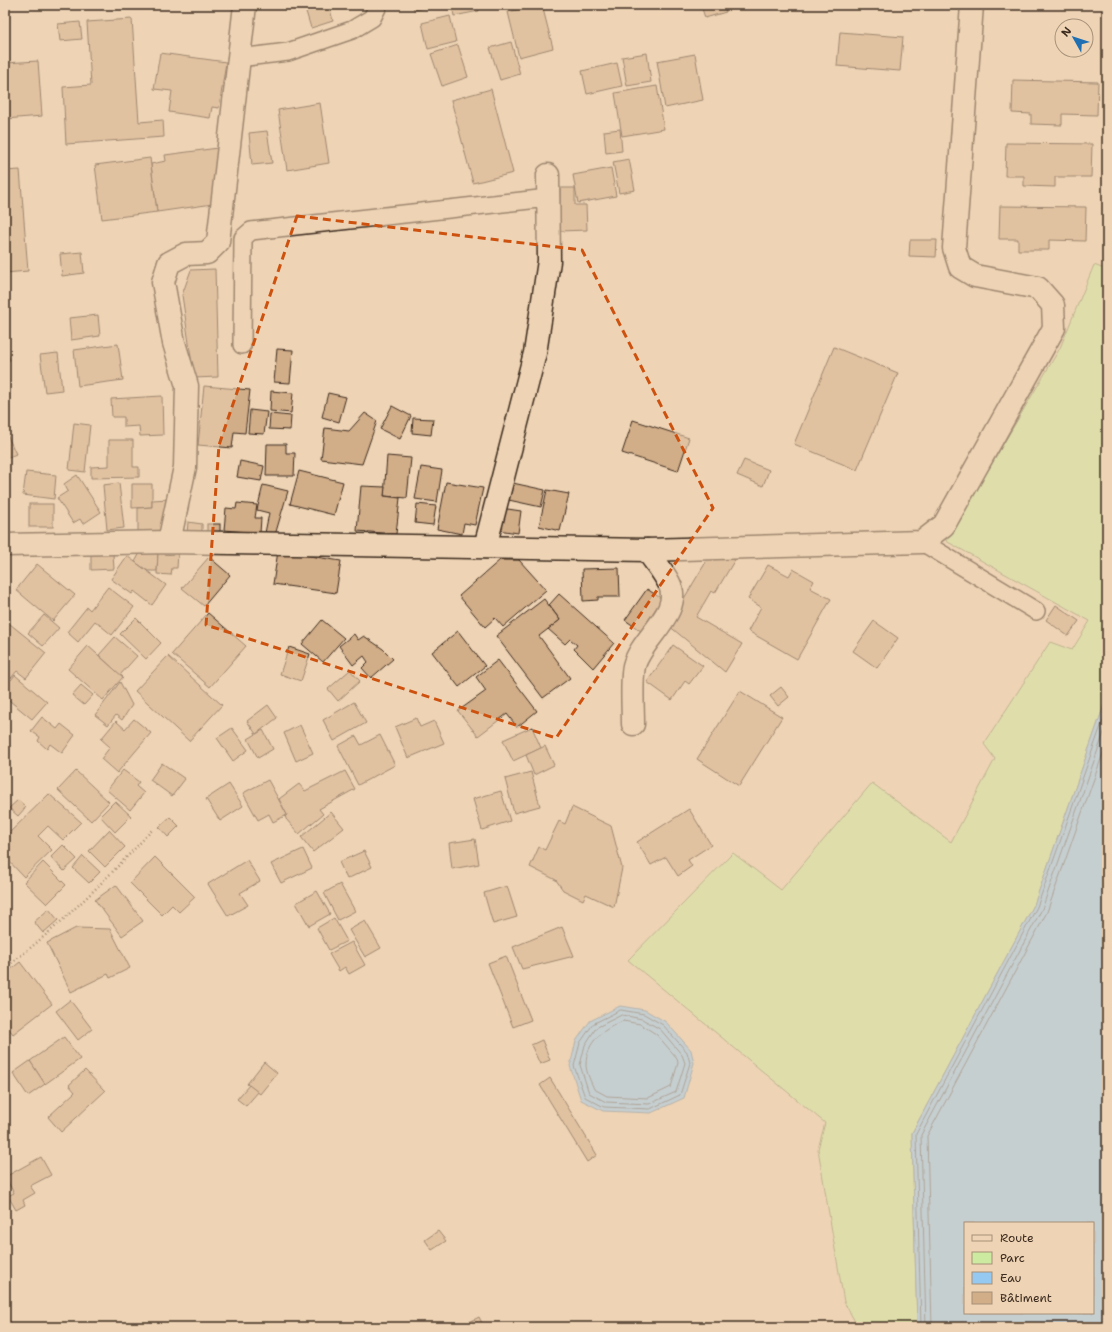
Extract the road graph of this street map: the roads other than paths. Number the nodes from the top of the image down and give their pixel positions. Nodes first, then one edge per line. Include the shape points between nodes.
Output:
1 (245, 5) edge
2 (972, 5) edge
3 (378, 6) dead end
4 (239, 58) junction
5 (548, 175) dead end
6 (548, 198) junction
7 (242, 345) dead end
8 (169, 542) junction
9 (922, 542) junction
10 (5, 545) edge
11 (485, 547) junction
12 (646, 550) junction
13 (1036, 611) dead end
14 (633, 724) dead end

1 - 4 street
2 - 9 street via 954,248 960,267 975,276 1038,288 1053,305 1054,328 944,525
3 - 4 lane via 372,18 352,30 288,52
4 - 8 street via 218,242 207,253 186,254 169,263 163,282 174,343 187,386 185,467
5 - 6 street
6 - 7 lane via 251,231 243,238
6 - 11 street via 549,261 535,353
8 - 10 street
8 - 11 street
9 - 12 street
9 - 13 lane
11 - 12 street
12 - 14 street via 670,584 673,597 669,612 642,647 634,666

